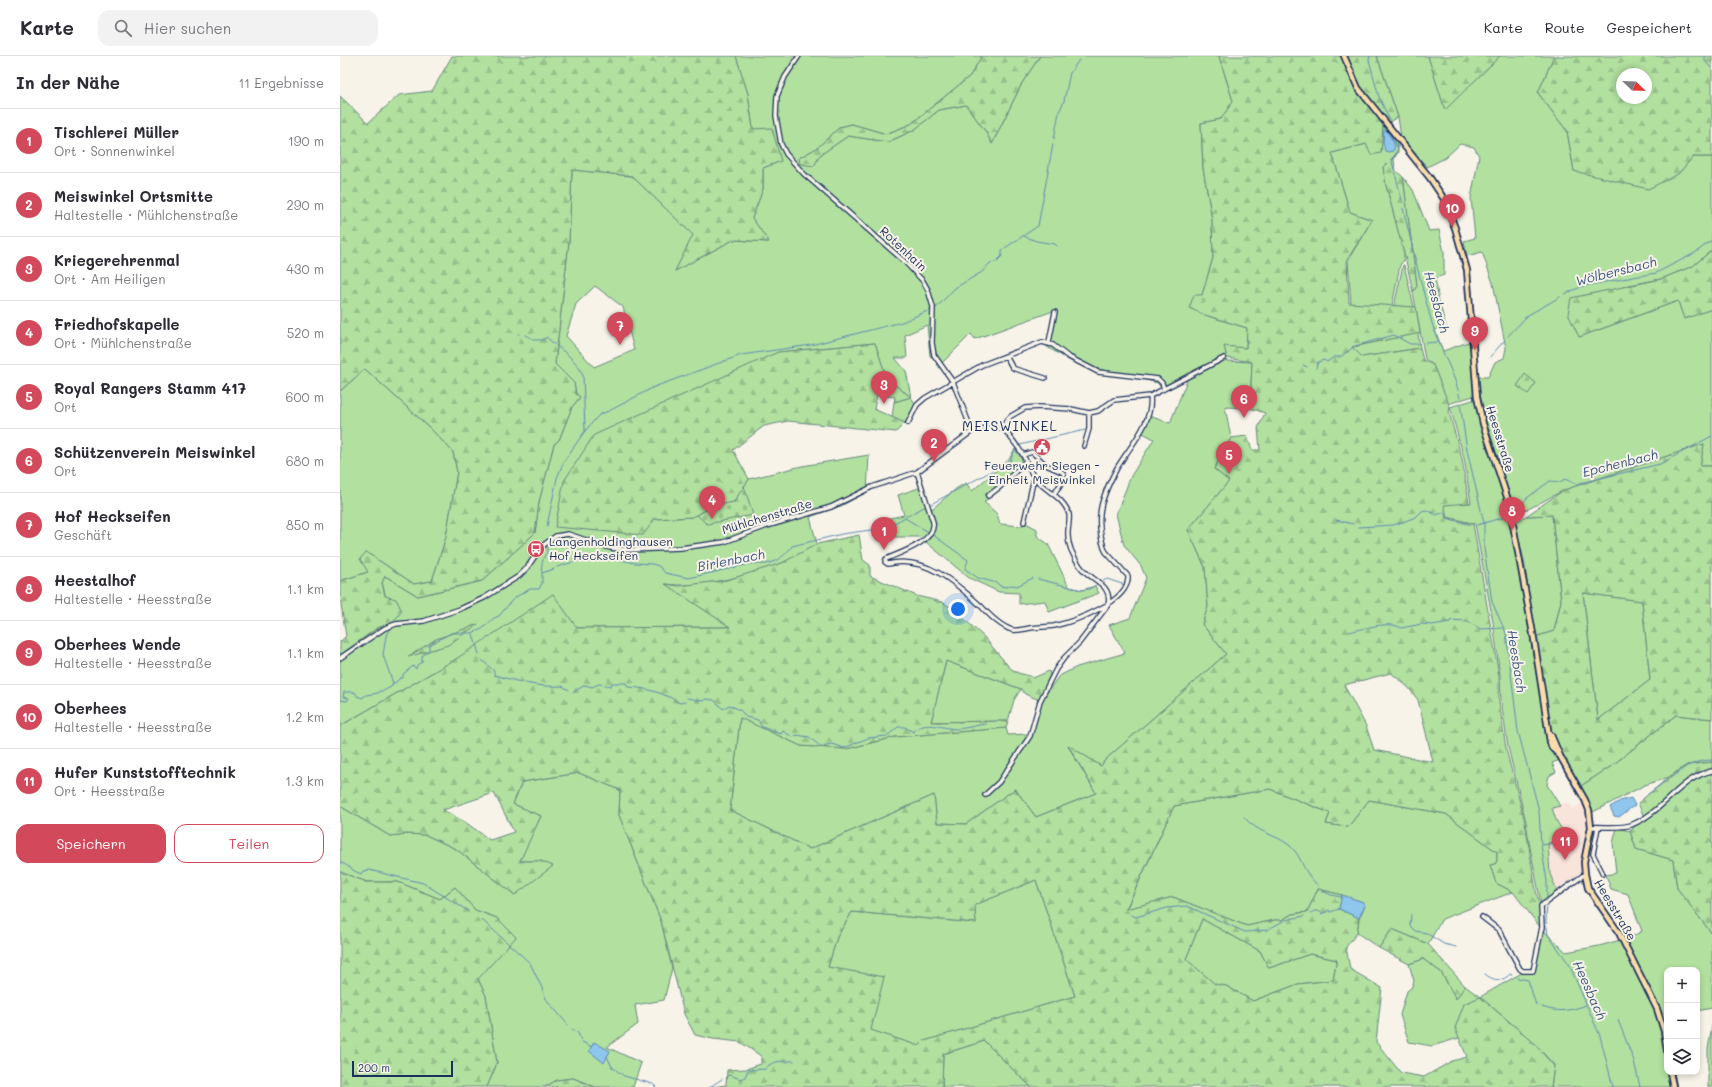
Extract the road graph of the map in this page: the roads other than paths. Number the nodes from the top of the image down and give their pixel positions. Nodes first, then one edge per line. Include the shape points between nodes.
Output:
1 (799, 56) edge
2 (1344, 56) edge
3 (1056, 312) dead end
4 (1049, 342) junction
5 (1006, 356) junction
6 (1224, 358) dead end
7 (1046, 378) dead end
8 (953, 382) junction
9 (1164, 389) junction
10 (1150, 396) junction
11 (1089, 413) junction
12 (908, 423) dead end
13 (1003, 428) junction
14 (972, 431) junction
15 (1084, 446) dead end
16 (1023, 455) junction
17 (1026, 461) junction
18 (917, 472) junction
19 (1034, 478) junction
20 (1054, 494) junction
21 (988, 496) dead end
22 (1024, 522) dead end
23 (1108, 605) junction
24 (340, 658) edge
25 (1712, 771) edge
26 (985, 795) dead end
27 (1591, 827) junction
28 (1598, 827) junction
29 (1585, 874) junction
30 (1603, 874) dead end
31 (1482, 917) dead end
32 (1665, 1039) edge
33 (1671, 1075) edge
34 (1673, 1087) edge

1 - 8 street, Rotenhain via 784,77 777,96 776,116 781,144 786,154 804,174 918,274 928,290 933,307 934,355
2 - 27 main road, Heesstraße via 1358,88 1444,199 1465,260 1477,397 1483,424 1509,503 1549,732 1585,800
3 - 4 street
4 - 5 street via 1038,343
4 - 9 street via 1067,356 1098,372 1158,379
5 - 7 street via 1015,369
5 - 8 street via 982,365
6 - 9 street
8 - 12 street via 924,398 917,405
8 - 14 street, Rotenhain
9 - 10 street
10 - 11 street via 1114,400 1098,412
10 - 23 street via 1148,416 1116,468 1100,510 1104,548 1128,576 1126,588
11 - 13 street via 1071,409 1030,407 1011,416
11 - 15 street via 1089,429
13 - 14 street
13 - 16 street
14 - 18 street, Mühlchenstraße
16 - 17 street
16 - 20 street via 1032,452 1046,466 1064,474
17 - 19 street
17 - 21 street
18 - 23 street via 933,522 933,530 928,538 886,559 886,563 914,563 927,567 954,582 992,617 1014,630 1054,626
18 - 24 street, Mühlchenstraße via 872,487 831,507 713,544 629,550 610,548 568,534 562,535 550,539 541,547 519,576 472,604 440,617 385,628
19 - 20 street
19 - 22 street
20 - 23 street via 1069,515 1070,548 1082,569 1107,590
23 - 26 street via 1056,669 1038,706 1030,736 999,782
25 - 28 street via 1693,778 1652,814 1631,825
27 - 28 street
27 - 29 main road, Heesstraße via 1584,858
28 - 30 street via 1593,854
29 - 31 street via 1541,906 1542,927 1534,971 1524,971 1517,966 1499,930
29 - 32 main road, Heesstraße via 1590,891 1619,933 1657,1009
33 - 34 main road

